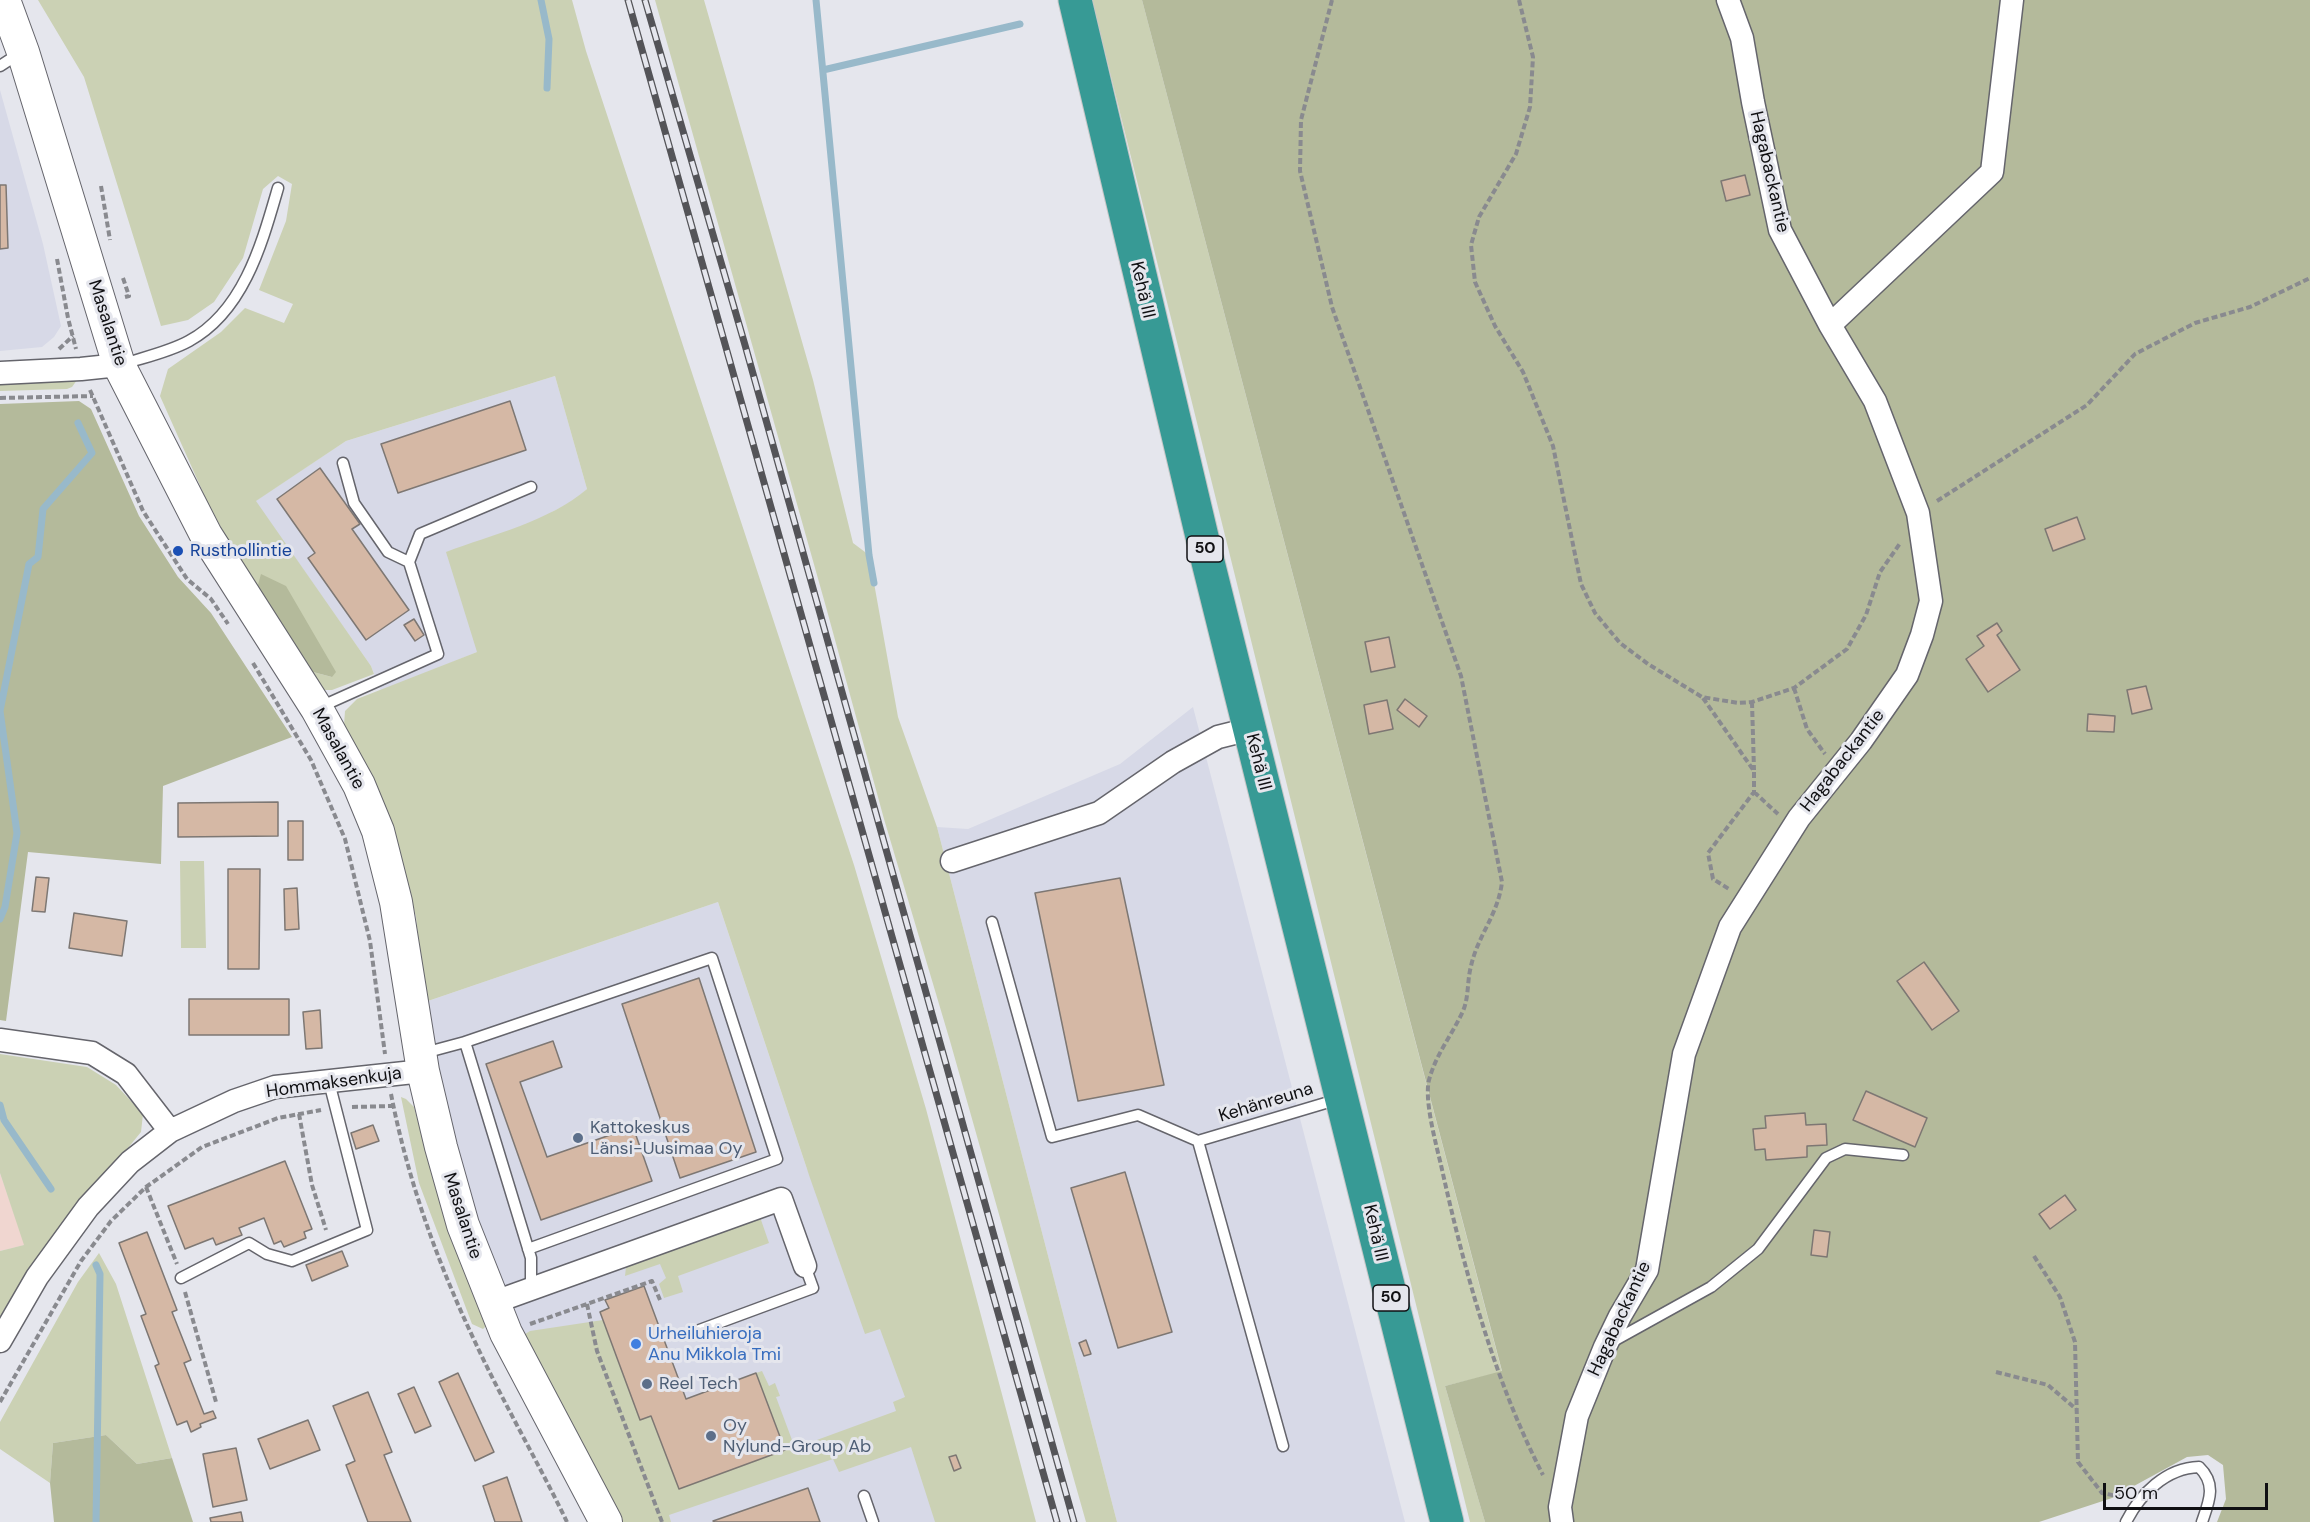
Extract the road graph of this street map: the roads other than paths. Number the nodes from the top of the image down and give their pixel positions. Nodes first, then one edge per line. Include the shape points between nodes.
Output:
1 (4, 0) edge
2 (1075, 0) edge
3 (1728, 0) edge
4 (2012, 0) edge
5 (12, 59) edge
6 (278, 188) dead end
7 (1830, 326) junction
8 (119, 365) junction
9 (0, 373) edge
10 (343, 463) dead end
11 (531, 487) dead end
12 (410, 562) junction
13 (317, 709) junction
14 (1250, 729) junction
15 (952, 861) dead end
16 (992, 922) dead end
17 (0, 1040) edge
18 (465, 1042) junction
19 (422, 1063) junction
20 (328, 1082) junction
21 (1343, 1097) junction
22 (170, 1131) junction
23 (1198, 1141) junction
24 (1903, 1155) dead end
25 (528, 1249) junction
26 (805, 1266) joint
27 (181, 1278) dead end
28 (531, 1289) junction
29 (492, 1303) junction
30 (694, 1332) dead end
31 (0, 1341) edge
32 (1605, 1347) junction
33 (1283, 1446) dead end
34 (864, 1496) dead end
35 (1561, 1515) edge
36 (606, 1522) edge
37 (873, 1522) edge
38 (1447, 1522) edge
39 (2126, 1522) edge
40 (2202, 1522) edge

1 - 5 street, Masalantie
2 - 14 highway, Kehä III / 50
3 - 7 street, Hagabackantie via 1742,38 1780,230
4 - 7 street via 1992,172
5 - 8 street, Masalantie
6 - 8 lane via 259,252 240,290 215,321 190,341
7 - 32 street, Hagabackantie via 1875,401 1918,517 1931,601 1907,675 1873,726 1799,818 1730,927 1684,1054 1647,1270
8 - 9 street
8 - 13 street, Masalantie via 206,535
10 - 12 lane via 354,503 388,552
11 - 12 lane via 420,534
12 - 13 lane via 438,654
13 - 19 street, Masalantie via 359,785 378,831 396,902
14 - 15 street via 1218,737 1182,757 1100,813
14 - 21 highway, Kehä III / 50
16 - 23 lane via 1053,1137 1138,1115
17 - 22 street via 92,1053 126,1074
18 - 19 lane
18 - 25 lane
18 - 25 lane via 712,958 777,1159
19 - 20 street, Hommaksenkuja
19 - 29 street, Masalantie via 463,1225
20 - 22 street, Hommaksenkuja via 274,1088 234,1101
20 - 27 lane via 368,1230 292,1261 267,1254 249,1243
21 - 23 lane, Kehänreuna
21 - 38 highway, Kehä III / 50
22 - 31 street, Hommaksenkuja via 130,1162 88,1207 37,1277
23 - 33 lane
24 - 32 lane via 1845,1149 1826,1158 1758,1250 1712,1287
25 - 28 lane
26 - 28 street via 781,1199
26 - 30 lane via 813,1288
28 - 29 street
29 - 36 street, Masalantie
32 - 35 street, Hagabackantie via 1577,1416
34 - 37 lane
39 - 40 lane via 2137,1501 2159,1482 2184,1468 2199,1467 2210,1482 2211,1496

